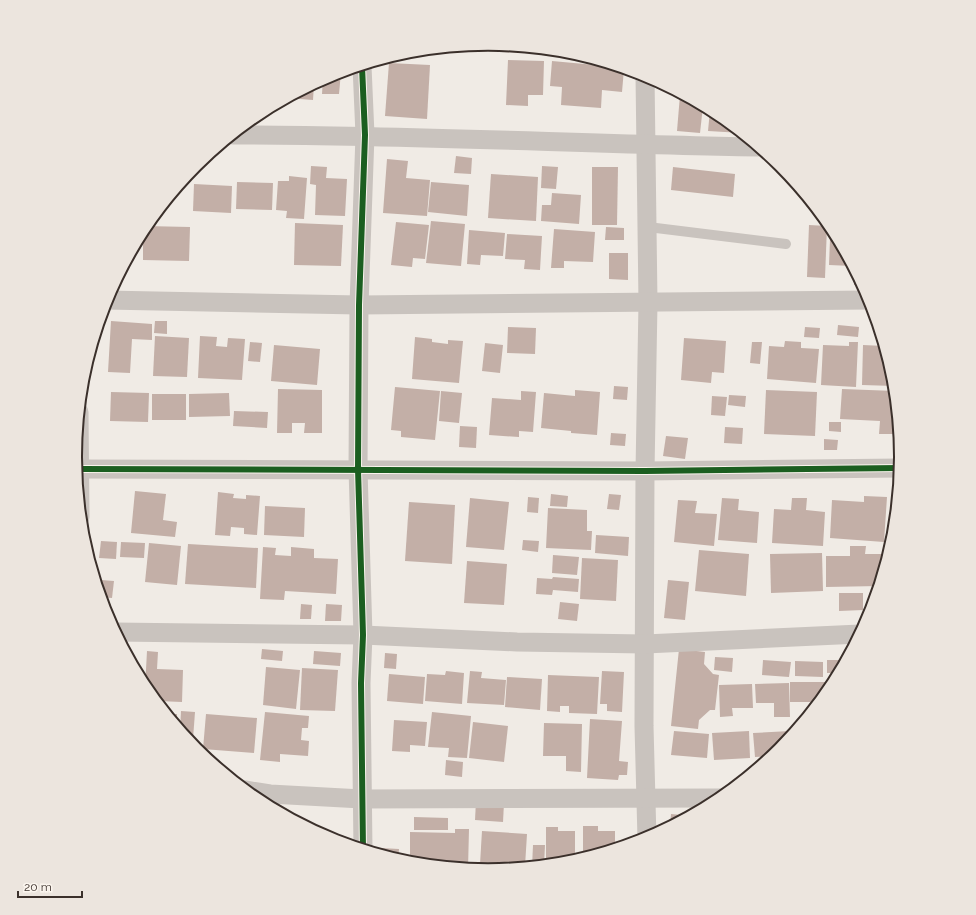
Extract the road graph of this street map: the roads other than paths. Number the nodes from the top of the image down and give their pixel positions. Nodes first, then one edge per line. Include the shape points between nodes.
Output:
1 (362, 71) edge
2 (645, 83) edge
3 (241, 135) edge
4 (365, 135) junction
5 (647, 145) junction
6 (750, 147) edge
7 (648, 227) junction
8 (786, 244) dead end
9 (113, 300) edge
10 (863, 300) edge
11 (648, 303) junction
12 (359, 305) junction
13 (894, 468) edge
14 (82, 469) edge
15 (358, 469) junction
16 (645, 471) junction
17 (121, 632) edge
18 (854, 634) edge
19 (363, 635) junction
20 (644, 644) junction
21 (258, 792) edge
22 (709, 798) edge
23 (362, 799) junction
24 (646, 800) junction
25 (648, 831) edge
26 (363, 844) edge

1 - 4 street
2 - 5 street
3 - 4 street
4 - 5 street
4 - 12 street
5 - 6 street
5 - 7 street
7 - 8 lane
7 - 11 street
9 - 12 street
10 - 11 street
11 - 12 street
11 - 16 street
12 - 15 street
13 - 16 street
14 - 15 street
15 - 16 street
15 - 19 street
16 - 20 street
17 - 19 street
18 - 20 street
19 - 20 street via 517,642
19 - 23 street via 360,683
20 - 24 street
21 - 23 street
22 - 24 street
23 - 24 street
23 - 26 street
24 - 25 street

